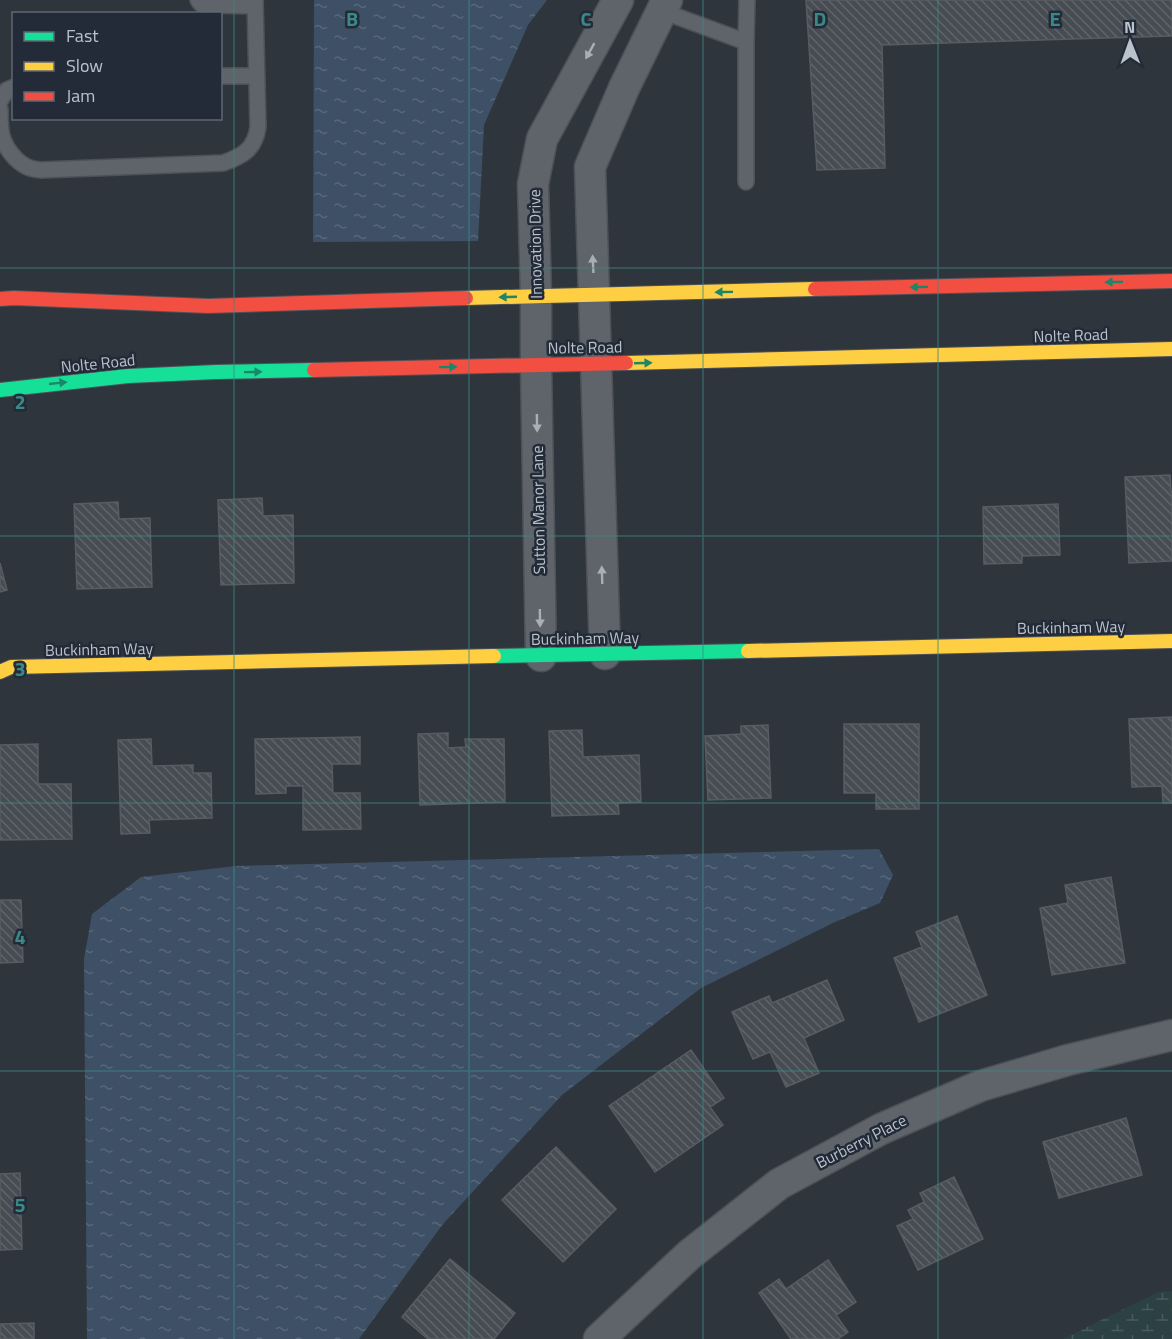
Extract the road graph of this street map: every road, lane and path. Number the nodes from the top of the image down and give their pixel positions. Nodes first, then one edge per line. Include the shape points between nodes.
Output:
1 (198, 0) edge
2 (618, 0) edge
3 (747, 0) edge
4 (255, 3) edge
5 (664, 5) edge
6 (746, 42) junction
7 (222, 76) edge
8 (257, 76) junction
9 (12, 88) edge
10 (0, 101) edge
11 (0, 109) edge
12 (746, 182) dead end
13 (1172, 281) edge
14 (595, 295) junction
15 (536, 296) junction
16 (0, 299) edge
17 (1172, 349) edge
18 (595, 364) junction
19 (536, 365) junction
20 (0, 390) edge
21 (1172, 641) edge
22 (605, 654) junction
23 (541, 656) junction
24 (0, 672) edge
25 (1172, 1035) edge
26 (599, 1339) edge

1 - 4 lane via 211,6
2 -> 15 street, Innovation Drive via 542,139 533,184
3 - 6 lane
4 - 8 lane
5 - 6 lane
14 -> 5 street via 590,167
6 - 12 lane
7 - 8 lane
8 - 11 lane via 257,138 246,153 223,162 29,168 4,145
9 - 10 lane
13 -> 14 street
14 - 15 street
14 - 18 street
15 -> 16 street via 208,306
15 - 19 street, Innovation Drive
18 -> 17 street, Nolte Road
18 - 19 street, Nolte Road
22 -> 18 street
20 -> 19 street, Nolte Road via 128,376
19 -> 23 street, Sutton Manor Lane
21 - 22 street, Buckinham Way
22 - 23 street, Buckinham Way
23 - 24 street, Buckinham Way via 10,668
25 - 26 street, Burberry Place via 980,1086 881,1129 779,1184 689,1255

